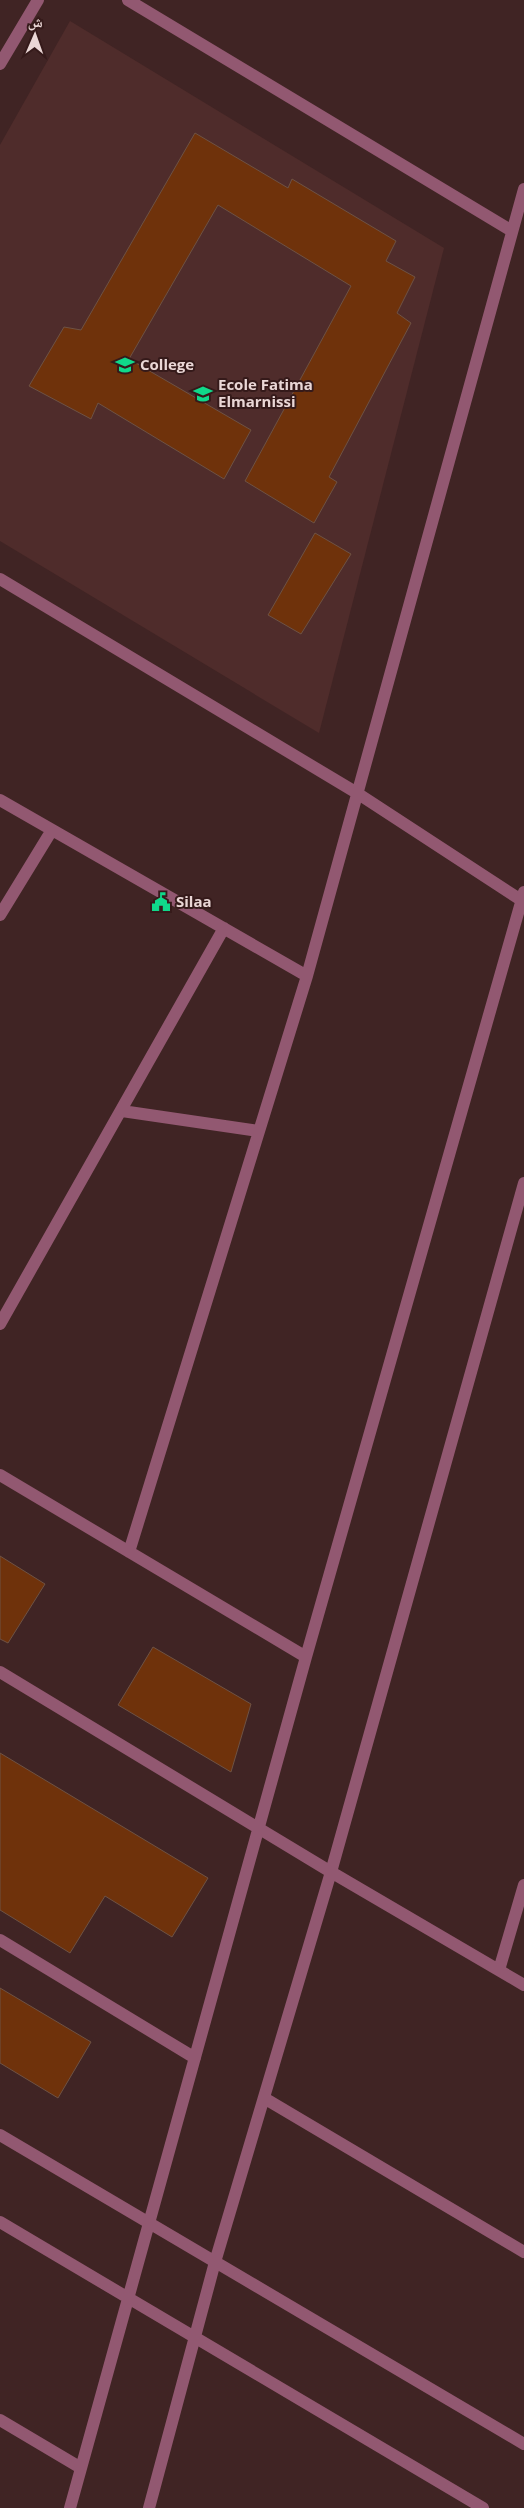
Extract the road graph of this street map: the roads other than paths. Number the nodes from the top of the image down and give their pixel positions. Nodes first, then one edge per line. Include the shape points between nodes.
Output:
1 (38, 0) edge
2 (128, 0) edge
3 (0, 64) edge
4 (524, 189) edge
5 (512, 231) junction
6 (0, 579) edge
7 (357, 793) junction
8 (0, 800) edge
9 (52, 830) junction
10 (523, 898) edge
11 (0, 915) edge
12 (224, 928) junction
13 (307, 976) junction
14 (122, 1110) junction
15 (259, 1131) junction
16 (524, 1183) edge
17 (0, 1324) edge
18 (0, 1475) edge
19 (129, 1552) junction
20 (306, 1657) junction
21 (0, 1672) edge
22 (259, 1829) junction
23 (331, 1872) junction
24 (524, 1886) edge
25 (0, 1940) edge
26 (499, 1970) junction
27 (524, 1985) edge
28 (195, 2058) junction
29 (264, 2098) junction
30 (0, 2135) edge
31 (0, 2222) edge
32 (149, 2225) junction
33 (524, 2252) edge
34 (215, 2262) junction
35 (128, 2299) junction
36 (195, 2338) junction
37 (0, 2420) edge
38 (524, 2444) edge
39 (81, 2468) junction
40 (70, 2508) edge
41 (149, 2508) edge
42 (483, 2508) edge

1 - 3 street
2 - 5 street
4 - 5 street
5 - 7 street
6 - 7 street
7 - 10 street
7 - 13 street
8 - 9 street
9 - 11 street
9 - 12 street
10 - 20 street
12 - 13 street
12 - 14 street
13 - 15 street
14 - 15 street
14 - 17 street
15 - 19 street
16 - 23 street
18 - 19 street
19 - 20 street
20 - 22 street
21 - 22 street
22 - 23 street
22 - 28 street
23 - 26 street
23 - 29 street
24 - 26 street
25 - 28 street
26 - 27 street
28 - 32 street
29 - 33 street
29 - 34 street
30 - 32 street
31 - 35 street
32 - 34 street
32 - 35 street
34 - 36 street
34 - 38 street
35 - 36 street
35 - 39 street
36 - 41 street
36 - 42 street
37 - 39 street
39 - 40 street

